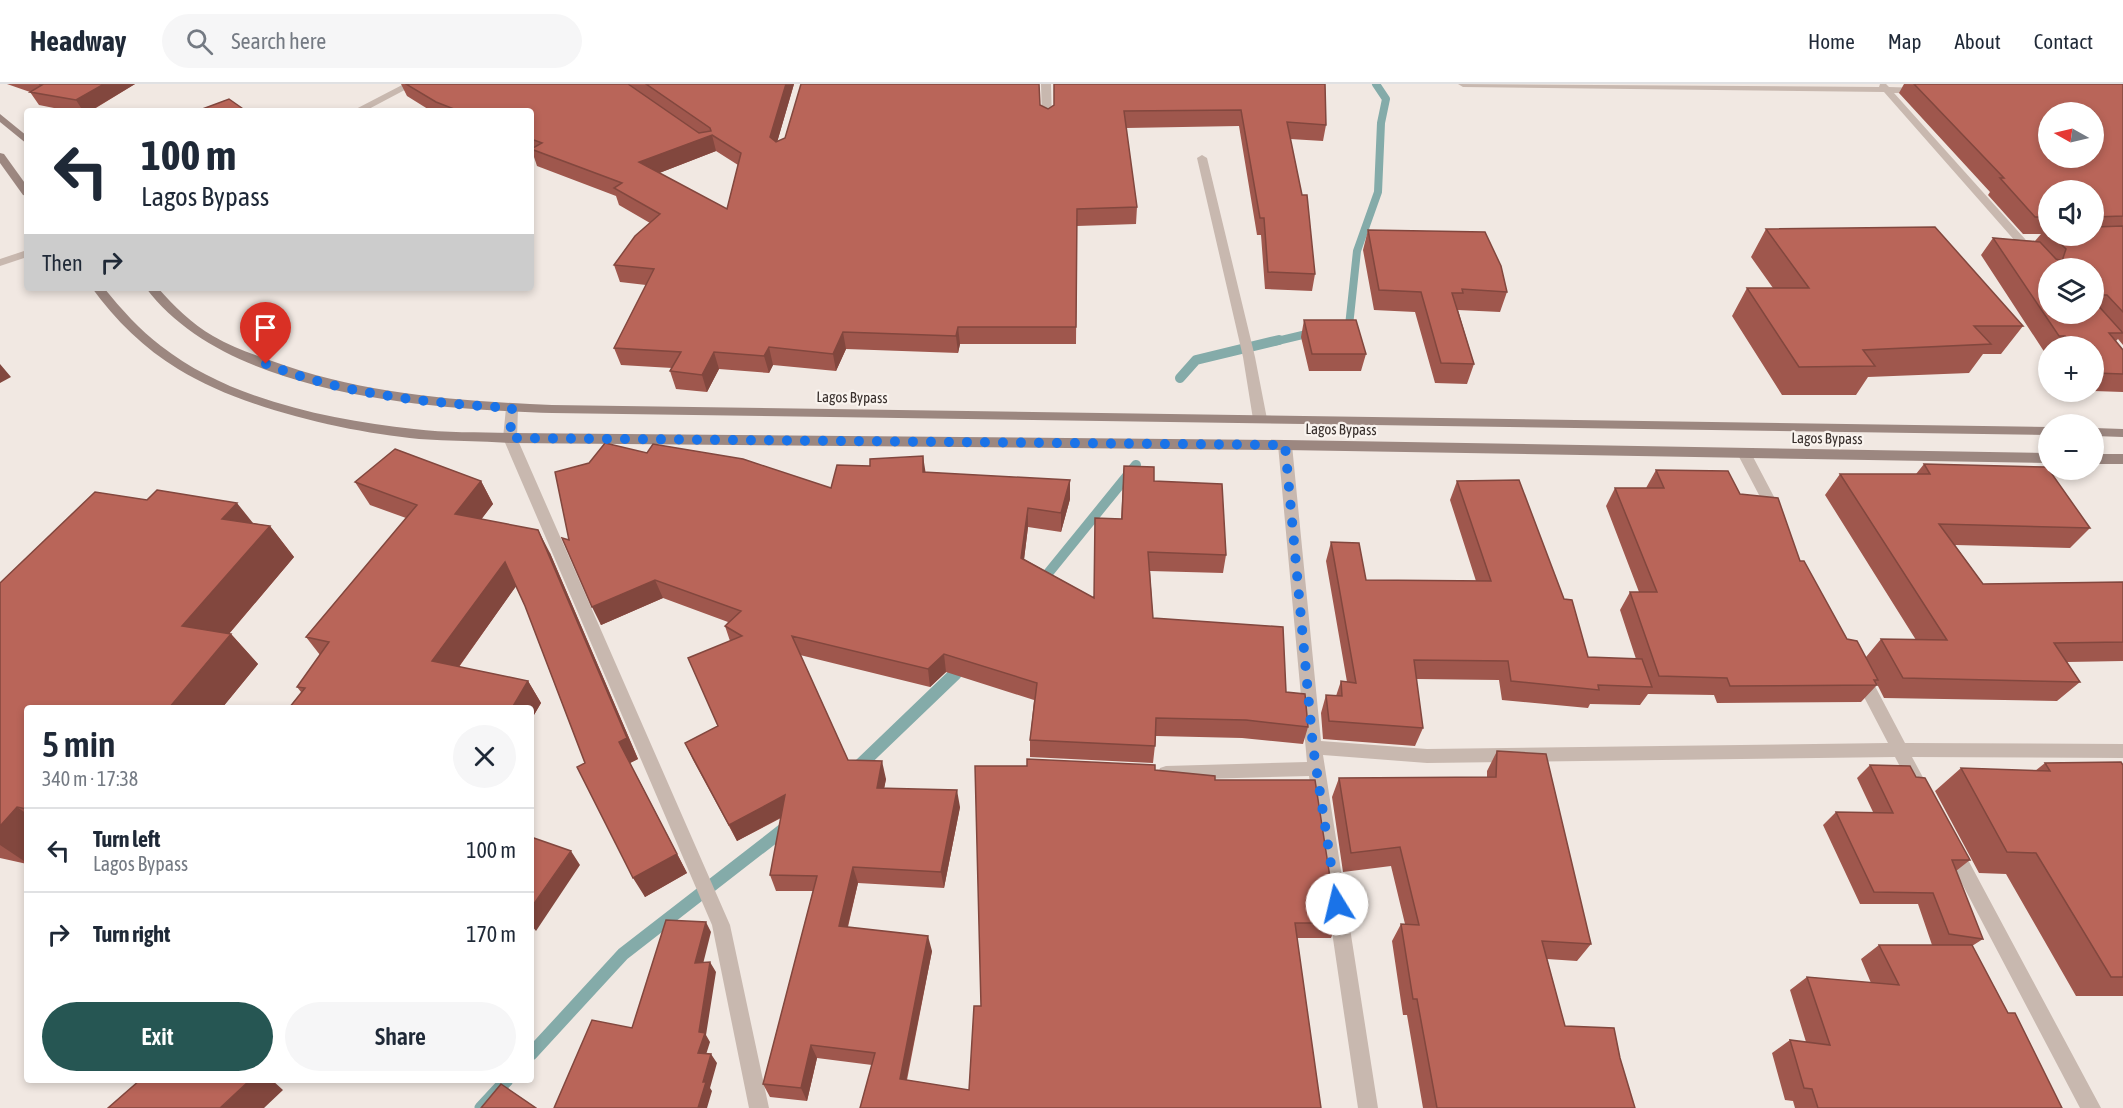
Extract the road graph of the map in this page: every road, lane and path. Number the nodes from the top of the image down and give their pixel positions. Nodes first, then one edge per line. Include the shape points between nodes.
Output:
1 (411, 84) edge
2 (1047, 84) edge
3 (1463, 84) edge
4 (1883, 87) edge
5 (1933, 90) edge
6 (363, 108) edge
7 (0, 117) edge
8 (1047, 121) edge
9 (24, 138) edge
10 (0, 156) edge
11 (1202, 159) dead end
12 (24, 189) edge
13 (24, 254) edge
14 (2038, 258) edge
15 (0, 263) edge
16 (100, 291) edge
17 (155, 291) edge
18 (512, 408) junction
19 (1260, 419) junction
20 (2038, 431) edge
21 (2104, 432) edge
22 (2123, 433) edge
23 (510, 438) junction
24 (1285, 445) junction
25 (1744, 453) junction
26 (2038, 458) edge
27 (2104, 459) edge
28 (2123, 459) edge
29 (1783, 528) edge
30 (1850, 655) edge
31 (1313, 747) junction
32 (1900, 750) junction
33 (2123, 751) edge
34 (1316, 769) junction
35 (1148, 772) edge
36 (1928, 803) edge
37 (1945, 834) edge
38 (759, 1108) edge
39 (1368, 1108) edge
40 (2091, 1108) edge

1 - 6 street
2 - 8 street
3 - 4 street
4 - 5 street
4 - 14 street
7 - 9 main road
10 - 12 main road
11 - 19 street
13 - 15 street
16 - 23 main road, Lagos Bypass via 159,350 231,390 318,416 415,434
17 - 18 main road, Lagos Bypass via 195,330 232,351 282,371 352,390 433,403
18 - 19 main road, Lagos Bypass
18 - 23 street
19 - 20 main road, Lagos Bypass
21 - 22 main road
23 - 24 main road, Lagos Bypass
23 - 38 street via 721,925
24 - 25 main road, Lagos Bypass
24 - 31 street
25 - 26 main road, Lagos Bypass
25 - 29 street
27 - 28 main road
30 - 32 street
31 - 32 street via 1427,756
31 - 34 street
32 - 33 street
32 - 36 street
34 - 35 street
34 - 39 street
37 - 40 street

